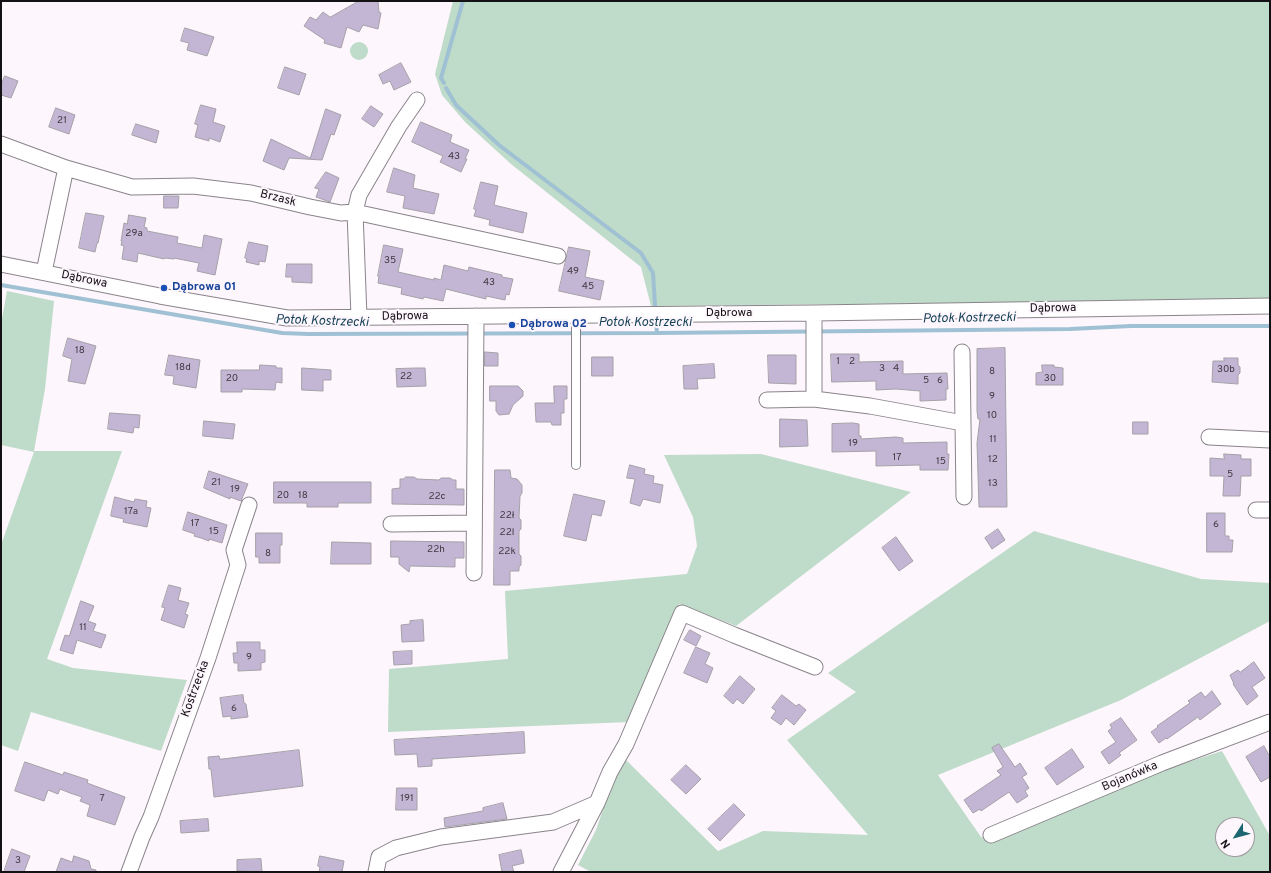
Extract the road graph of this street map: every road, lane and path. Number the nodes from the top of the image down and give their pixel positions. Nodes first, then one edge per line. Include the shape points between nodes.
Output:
1 (417, 100) dead end
2 (1, 144) edge
3 (66, 168) junction
4 (355, 212) junction
5 (558, 256) dead end
6 (1, 264) edge
7 (44, 272) junction
8 (1270, 306) edge
9 (359, 317) junction
10 (814, 318) junction
11 (575, 321) junction
12 (476, 328) junction
13 (962, 352) dead end
14 (814, 399) junction
15 (767, 400) dead end
16 (963, 423) junction
17 (1209, 437) dead end
18 (1270, 440) edge
19 (576, 465) dead end
20 (964, 497) dead end
21 (249, 505) dead end
22 (474, 523) junction
23 (391, 524) dead end
24 (474, 573) dead end
25 (815, 667) dead end
26 (1270, 722) edge
27 (597, 803) junction
28 (991, 835) dead end
29 (129, 872) edge
30 (376, 872) edge
31 (561, 872) edge

1 - 4 street via 359,195
2 - 3 street, Brzask
3 - 4 street, Brzask via 132,187 193,186 251,193 341,213
3 - 7 street
4 - 5 street, Brzask
4 - 9 street
6 - 7 street, Dąbrowa
7 - 9 street, Dąbrowa via 160,296 287,318
8 - 10 street, Dąbrowa
9 - 12 street, Dąbrowa
10 - 11 street, Dąbrowa
10 - 14 street
11 - 12 street, Dąbrowa
11 - 19 lane
12 - 22 street
13 - 16 street
14 - 15 street
14 - 16 street
16 - 20 street
17 - 18 street
21 - 29 street, Kostrzecka via 234,550 238,565 236,572 151,817
22 - 23 street
22 - 24 street
25 - 27 street via 682,613 626,744 610,772
26 - 28 street, Bojanówka via 1162,763
27 - 30 street via 553,822 441,836 396,848 379,857
27 - 31 street

